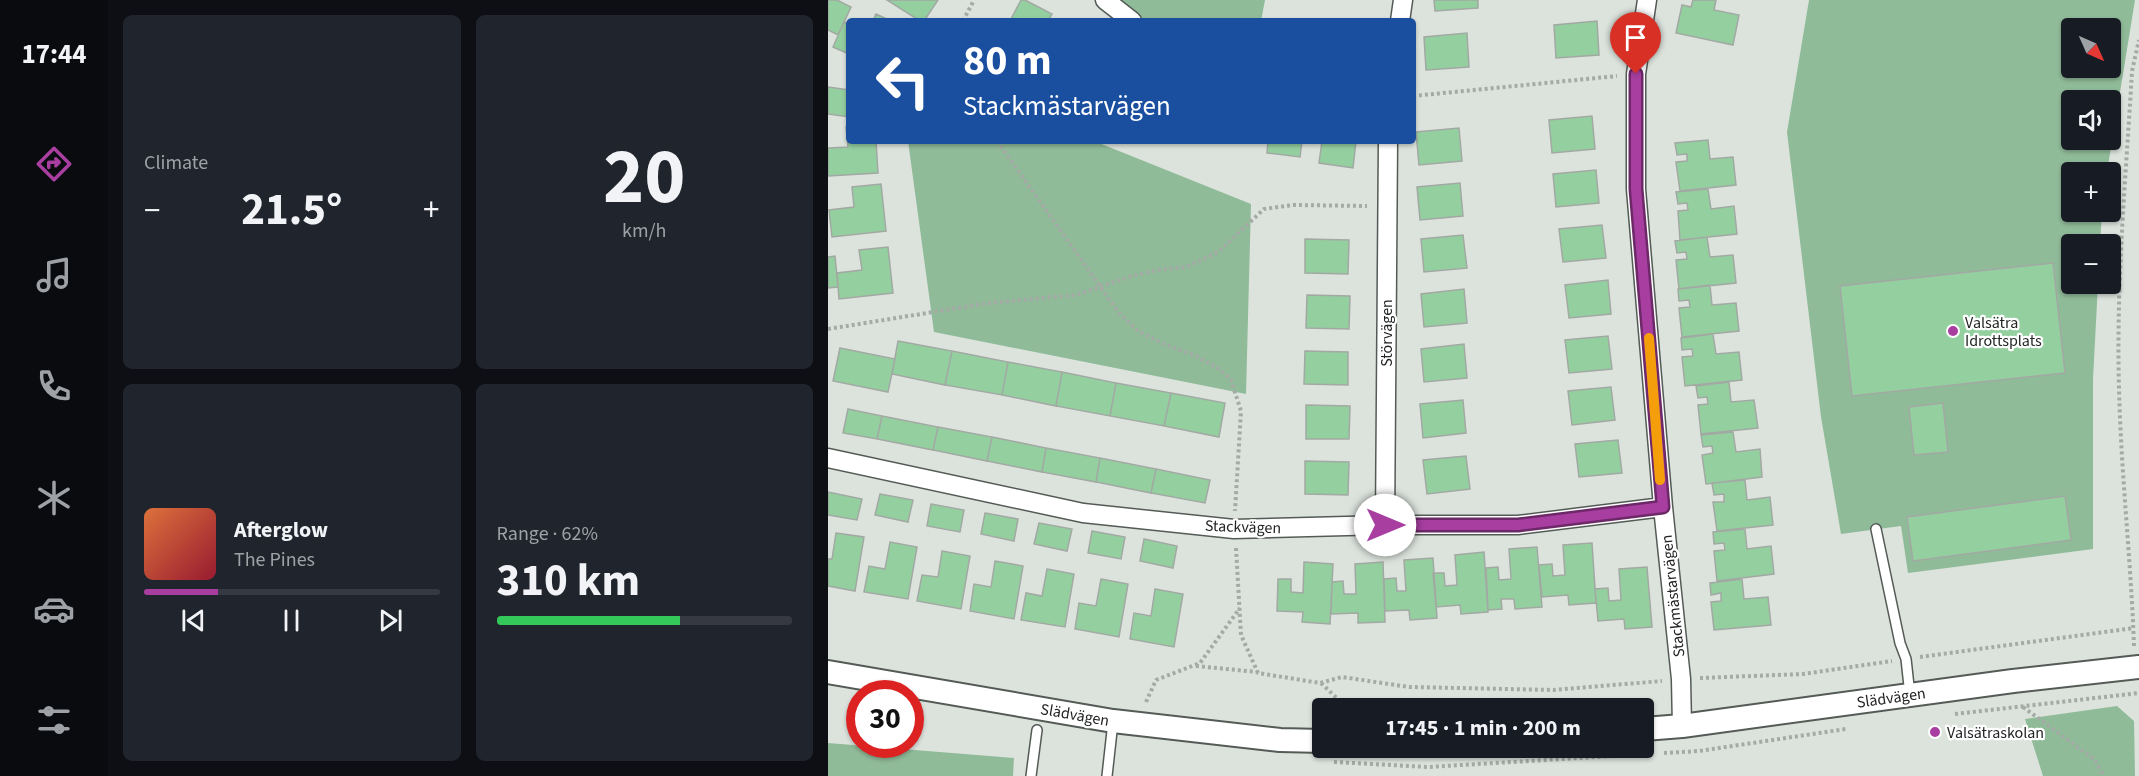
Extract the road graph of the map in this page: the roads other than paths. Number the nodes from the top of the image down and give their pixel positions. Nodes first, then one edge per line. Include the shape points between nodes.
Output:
1 (1105, 0) edge
2 (1403, 0) edge
3 (1647, 0) edge
4 (1128, 18) edge
5 (1400, 18) edge
6 (1388, 144) edge
7 (828, 458) edge
8 (1663, 507) junction
9 (1385, 525) junction
10 (1876, 529) dead end
11 (2137, 668) edge
12 (828, 672) edge
13 (1910, 694) junction
14 (1113, 721) junction
15 (1682, 726) junction
16 (1654, 728) edge
17 (1036, 730) dead end
18 (1312, 747) edge
19 (1031, 776) edge
20 (1107, 776) edge

1 - 4 street
2 - 5 street
3 - 8 street, Stackmästarvägen via 1636,74 1636,189
6 - 9 street, Störvägen
7 - 9 street, Stackvägen via 1083,513 1234,529
8 - 9 street, Stackvägen via 1518,525
8 - 15 street, Stackmästarvägen via 1681,679
10 - 13 lane via 1906,659
11 - 13 street, Slädvägen
12 - 14 street, Slädvägen
13 - 15 street, Slädvägen
14 - 18 street, Slädvägen via 1280,740
14 - 20 lane
15 - 16 street, Slädvägen
17 - 19 lane

